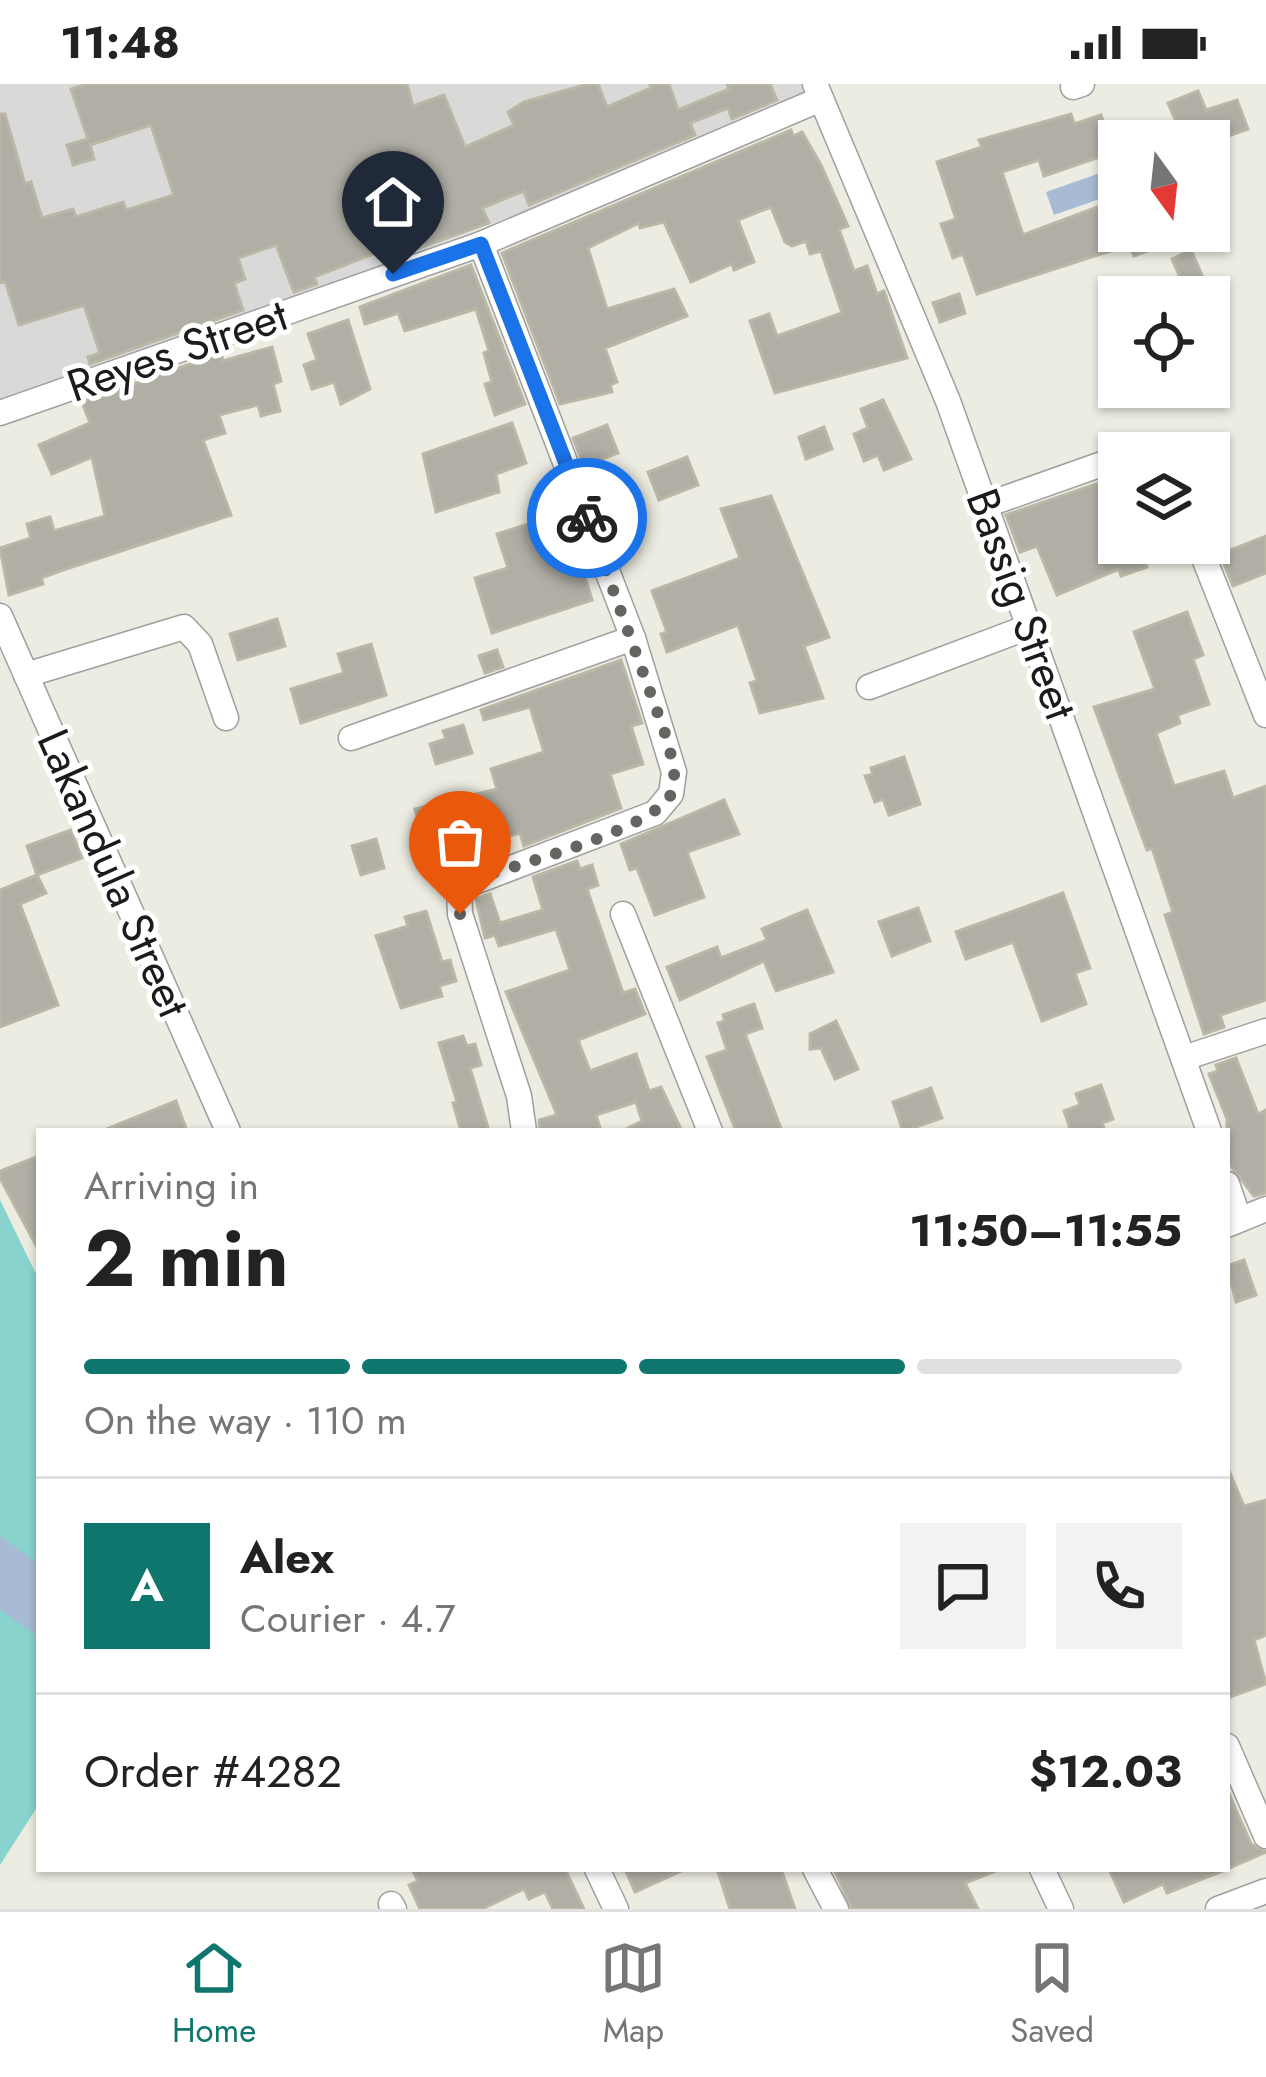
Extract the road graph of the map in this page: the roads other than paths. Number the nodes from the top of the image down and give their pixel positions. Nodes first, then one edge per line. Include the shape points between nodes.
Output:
1 (818, 91) edge
2 (481, 244) junction
3 (0, 413) edge
4 (1098, 465) edge
5 (986, 505) junction
6 (1206, 564) edge
7 (0, 616) edge
8 (1031, 626) junction
9 (633, 638) junction
10 (26, 675) junction
11 (868, 687) dead end
12 (1266, 715) edge
13 (226, 718) dead end
14 (351, 738) dead end
15 (622, 914) dead end
16 (1266, 1030) edge
17 (1184, 1058) junction
18 (227, 1128) edge
19 (524, 1128) edge
20 (709, 1128) edge
21 (1208, 1128) edge
22 (1266, 1209) edge
23 (1233, 1222) edge
24 (1230, 1753) edge
25 (1266, 1836) edge
26 (598, 1872) edge
27 (817, 1872) edge
28 (1043, 1872) edge
29 (1266, 1891) edge
30 (616, 1909) edge
31 (836, 1909) edge
32 (1061, 1909) edge
33 (1218, 1909) edge

1 - 2 street, Reyes Street
1 - 5 street, Bassig Street
2 - 3 street, Reyes Street
2 - 9 street
4 - 5 street
5 - 8 street, Bassig Street
6 - 12 street
7 - 10 street, Lakandula Street
8 - 11 street
8 - 17 street, Bassig Street
9 - 14 street
9 - 19 street via 666,736 671,794 628,826 459,888
10 - 13 street via 184,627 200,644
10 - 18 street, Lakandula Street
15 - 20 street
16 - 17 street
17 - 21 street, Bassig Street
22 - 23 street
24 - 25 street
26 - 30 street
27 - 31 street
28 - 32 street
29 - 33 street

